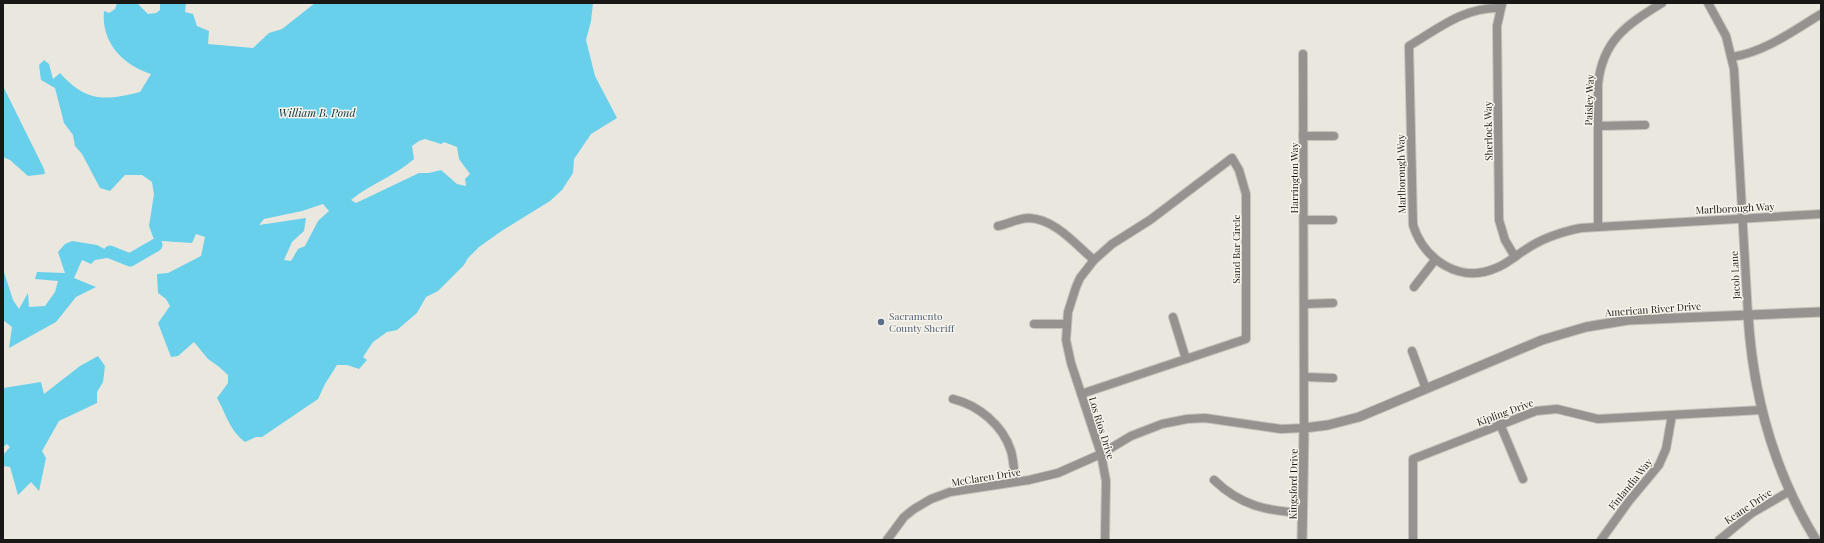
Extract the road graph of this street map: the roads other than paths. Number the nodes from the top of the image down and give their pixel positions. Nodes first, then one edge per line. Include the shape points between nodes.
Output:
1 (1662, 3) edge
2 (1708, 3) edge
3 (1501, 5) edge
4 (1821, 14) edge
5 (1303, 54) dead end
6 (1732, 57) junction
7 (1598, 126) junction
8 (1645, 126) dead end
9 (1303, 136) junction
10 (1334, 136) dead end
11 (1821, 214) edge
12 (1742, 218) junction
13 (1304, 220) junction
14 (1333, 220) dead end
15 (998, 226) dead end
16 (1598, 226) junction
17 (1514, 257) junction
18 (1094, 260) junction
19 (1435, 260) junction
20 (1414, 287) dead end
21 (1304, 304) junction
22 (1333, 304) dead end
23 (1821, 312) edge
24 (1748, 315) junction
25 (1173, 317) dead end
26 (1034, 324) dead end
27 (1066, 324) junction
28 (1412, 351) dead end
29 (1186, 359) junction
30 (1304, 377) junction
31 (1333, 378) dead end
32 (1426, 389) junction
33 (1081, 394) junction
34 (953, 399) dead end
35 (1762, 410) junction
36 (1672, 415) junction
37 (1500, 424) junction
38 (1304, 428) junction
39 (1101, 454) junction
40 (1522, 479) dead end
41 (1214, 480) dead end
42 (1015, 482) junction
43 (1790, 491) junction
44 (1304, 513) junction
45 (887, 540) edge
46 (1105, 540) edge
47 (1302, 540) edge
48 (1414, 540) edge
49 (1601, 540) edge
50 (1719, 540) edge
51 (1816, 540) edge

1 - 7 street, Paisley Way via 1627,25 1609,47 1598,79
2 - 6 street, Jacob Lane via 1726,36
3 - 17 street, Sherlock Way via 1497,26 1499,220
3 - 19 street, Marlborough Way via 1468,12 1409,46 1411,214 1416,235 1424,249
4 - 6 street via 1761,50
5 - 9 street, Harrington Way
6 - 12 street, Jacob Lane
7 - 8 street
7 - 16 street, Paisley Way
9 - 10 street, Harrington Way
9 - 13 street, Harrington Way
11 - 12 street, Marlborough Way
12 - 16 street, Marlborough Way
12 - 24 street, Jacob Lane
13 - 14 street, Harrington Way
13 - 21 street, Harrington Way
15 - 18 street via 1028,218 1044,221 1057,228
16 - 17 street, Marlborough Way via 1552,236
17 - 19 street, Marlborough Way via 1496,268 1475,273 1454,270
18 - 27 street, Sand Bar Circle via 1080,278
18 - 29 street, Sand Bar Circle via 1112,244 1150,220 1232,158 1239,170 1246,194 1246,339
19 - 20 street
21 - 22 street
21 - 30 street, Harrington Way
23 - 24 street, American River Drive
24 - 32 street, American River Drive via 1628,320 1586,327 1542,340
24 - 35 street, Jacob Lane via 1752,364
25 - 29 street
26 - 27 street
27 - 33 street, Sand Bar Circle via 1068,352
28 - 32 street
29 - 33 street, Sand Bar Circle
30 - 31 street
30 - 38 street, Harrington Way
32 - 38 street, American River Drive via 1359,417
33 - 39 street, Los Rios Drive
34 - 42 street via 973,406 1006,437 1012,452
35 - 36 street, Kipling Drive
35 - 43 street, Jacob Lane via 1768,435
36 - 37 street, Kipling Drive via 1598,418 1546,409 1526,413
36 - 49 street, Finlandia Way via 1666,449 1659,465 1624,506
37 - 40 street
37 - 48 street, Kipling Drive via 1413,459
38 - 39 street, American River Drive via 1281,429 1205,418 1187,420 1146,429
38 - 44 street, Kingsford Drive
39 - 42 street, McClaren Drive via 1058,473
39 - 46 street, Los Rios Drive via 1106,481
41 - 44 street via 1234,496 1254,506
42 - 45 street, McClaren Drive via 950,492 931,499 904,517
43 - 50 street, Keane Drive via 1752,513
43 - 51 street, Jacob Lane
44 - 47 street, Kingsford Drive

